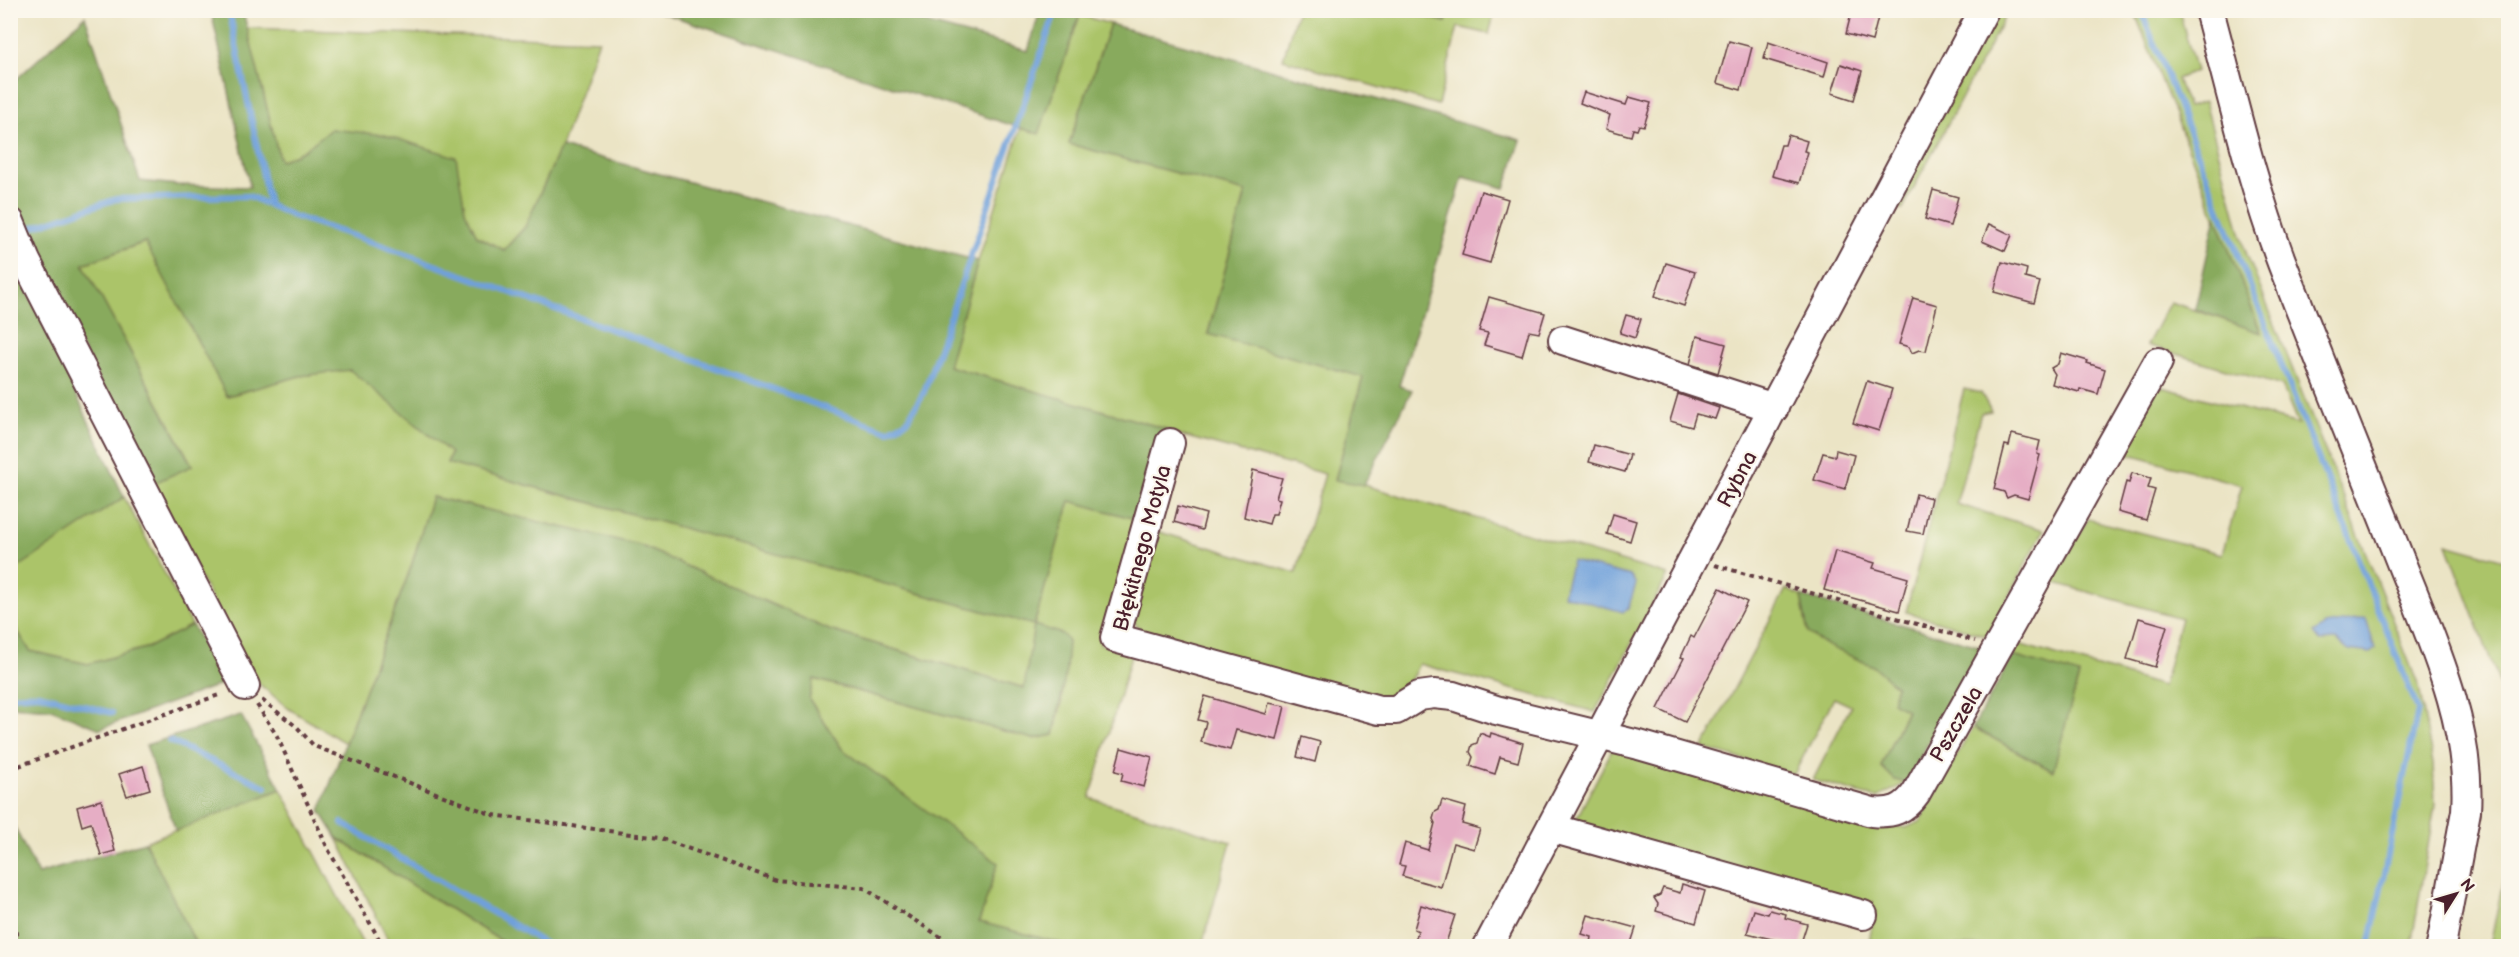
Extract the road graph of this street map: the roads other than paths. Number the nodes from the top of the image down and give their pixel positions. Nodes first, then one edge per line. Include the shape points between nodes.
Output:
1 (1984, 10) edge
2 (2209, 10) edge
3 (10, 222) edge
4 (1563, 340) dead end
5 (2158, 362) dead end
6 (1774, 408) junction
7 (1170, 443) dead end
8 (245, 686) road end
9 (1600, 735) junction
10 (1551, 828) junction
11 (1863, 915) dead end
12 (1488, 946) edge
13 (2441, 946) edge

1 - 6 street, Rybna
2 - 13 street via 2268,226 2452,704 2467,792
3 - 8 street via 26,261
4 - 6 street
5 - 9 street, Pszczela via 1916,793 1901,809 1872,812
6 - 9 street, Rybna
7 - 9 street, Błękitnego Motyla via 1115,638 1379,710 1396,710 1419,696 1453,696
9 - 10 street, Rybna
10 - 11 street
10 - 12 street, Rybna

